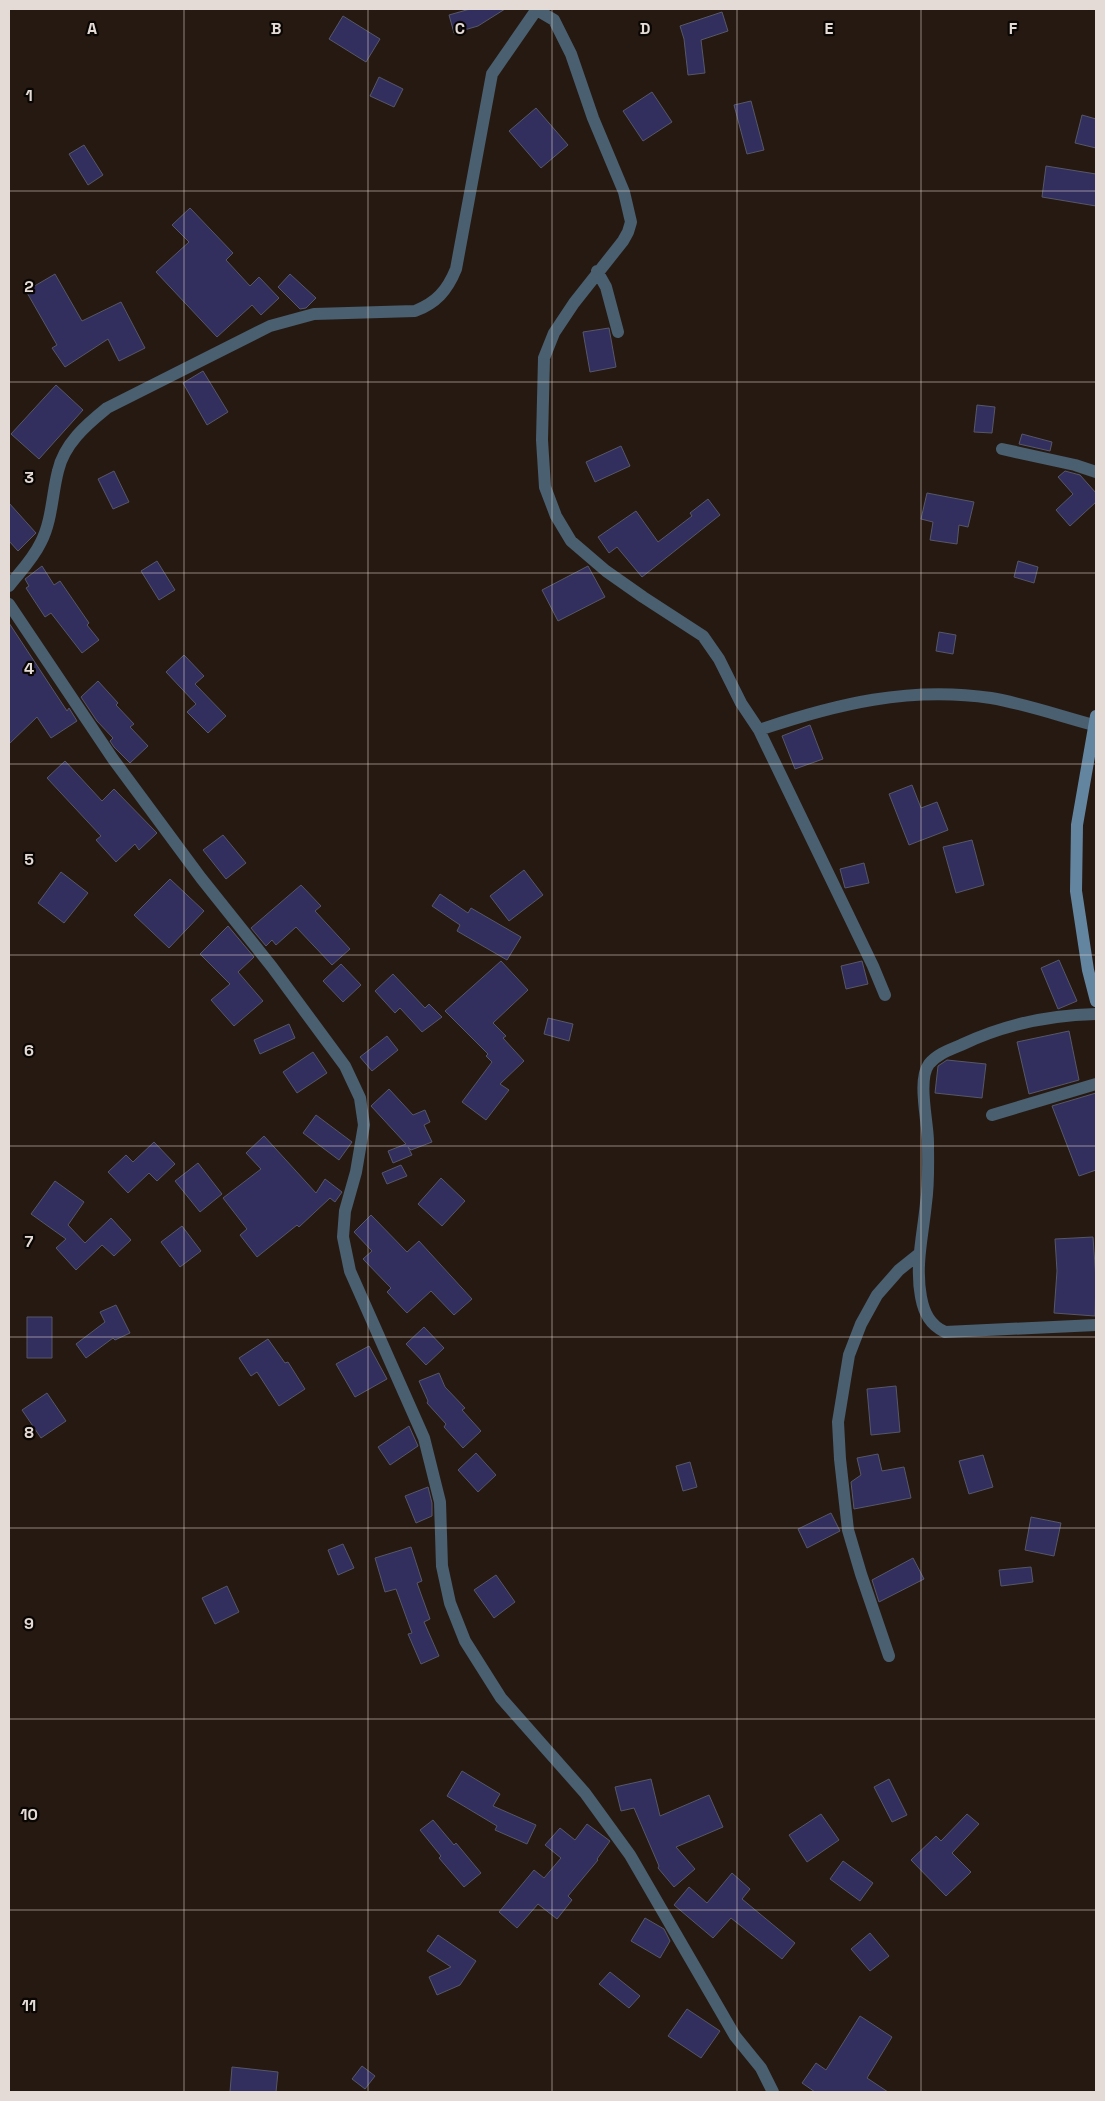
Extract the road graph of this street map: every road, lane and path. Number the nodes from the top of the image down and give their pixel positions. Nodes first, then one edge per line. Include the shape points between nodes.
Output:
1 (537, 9) edge
2 (598, 271) junction
3 (618, 332) dead end
4 (1002, 449) dead end
5 (1096, 472) edge
6 (9, 586) edge
7 (9, 604) edge
8 (1095, 720) edge
9 (759, 730) junction
10 (885, 995) dead end
11 (1096, 1001) edge
12 (1096, 1014) edge
13 (1096, 1084) edge
14 (992, 1115) dead end
15 (919, 1254) junction
16 (1096, 1325) edge
17 (889, 1656) dead end
18 (773, 2092) edge

1 - 2 street via 554,20 571,54 629,207 631,222 628,232
1 - 6 street via 492,74 451,283 430,305 415,312 314,314 270,326 107,408 69,445 58,468 42,542
2 - 3 street via 606,287
2 - 9 street via 554,333 544,358 542,430 545,487 556,516 571,541 628,587 703,636
4 - 5 street
7 - 18 street via 113,759 345,1066 360,1098 364,1125 343,1237 350,1271 424,1438 440,1502 442,1566 450,1604 464,1641 501,1698 585,1793 630,1855 731,2029 761,2068
8 - 9 street via 992,699 910,694 857,702
8 - 11 main road via 1077,825 1076,891
9 - 10 street
12 - 15 street via 1020,1023 982,1035 940,1054 929,1064 923,1088 928,1140 926,1202
13 - 14 street
15 - 16 street via 923,1306 928,1319 945,1332
15 - 17 street via 899,1270 877,1295 861,1324 849,1355 838,1422 848,1530

